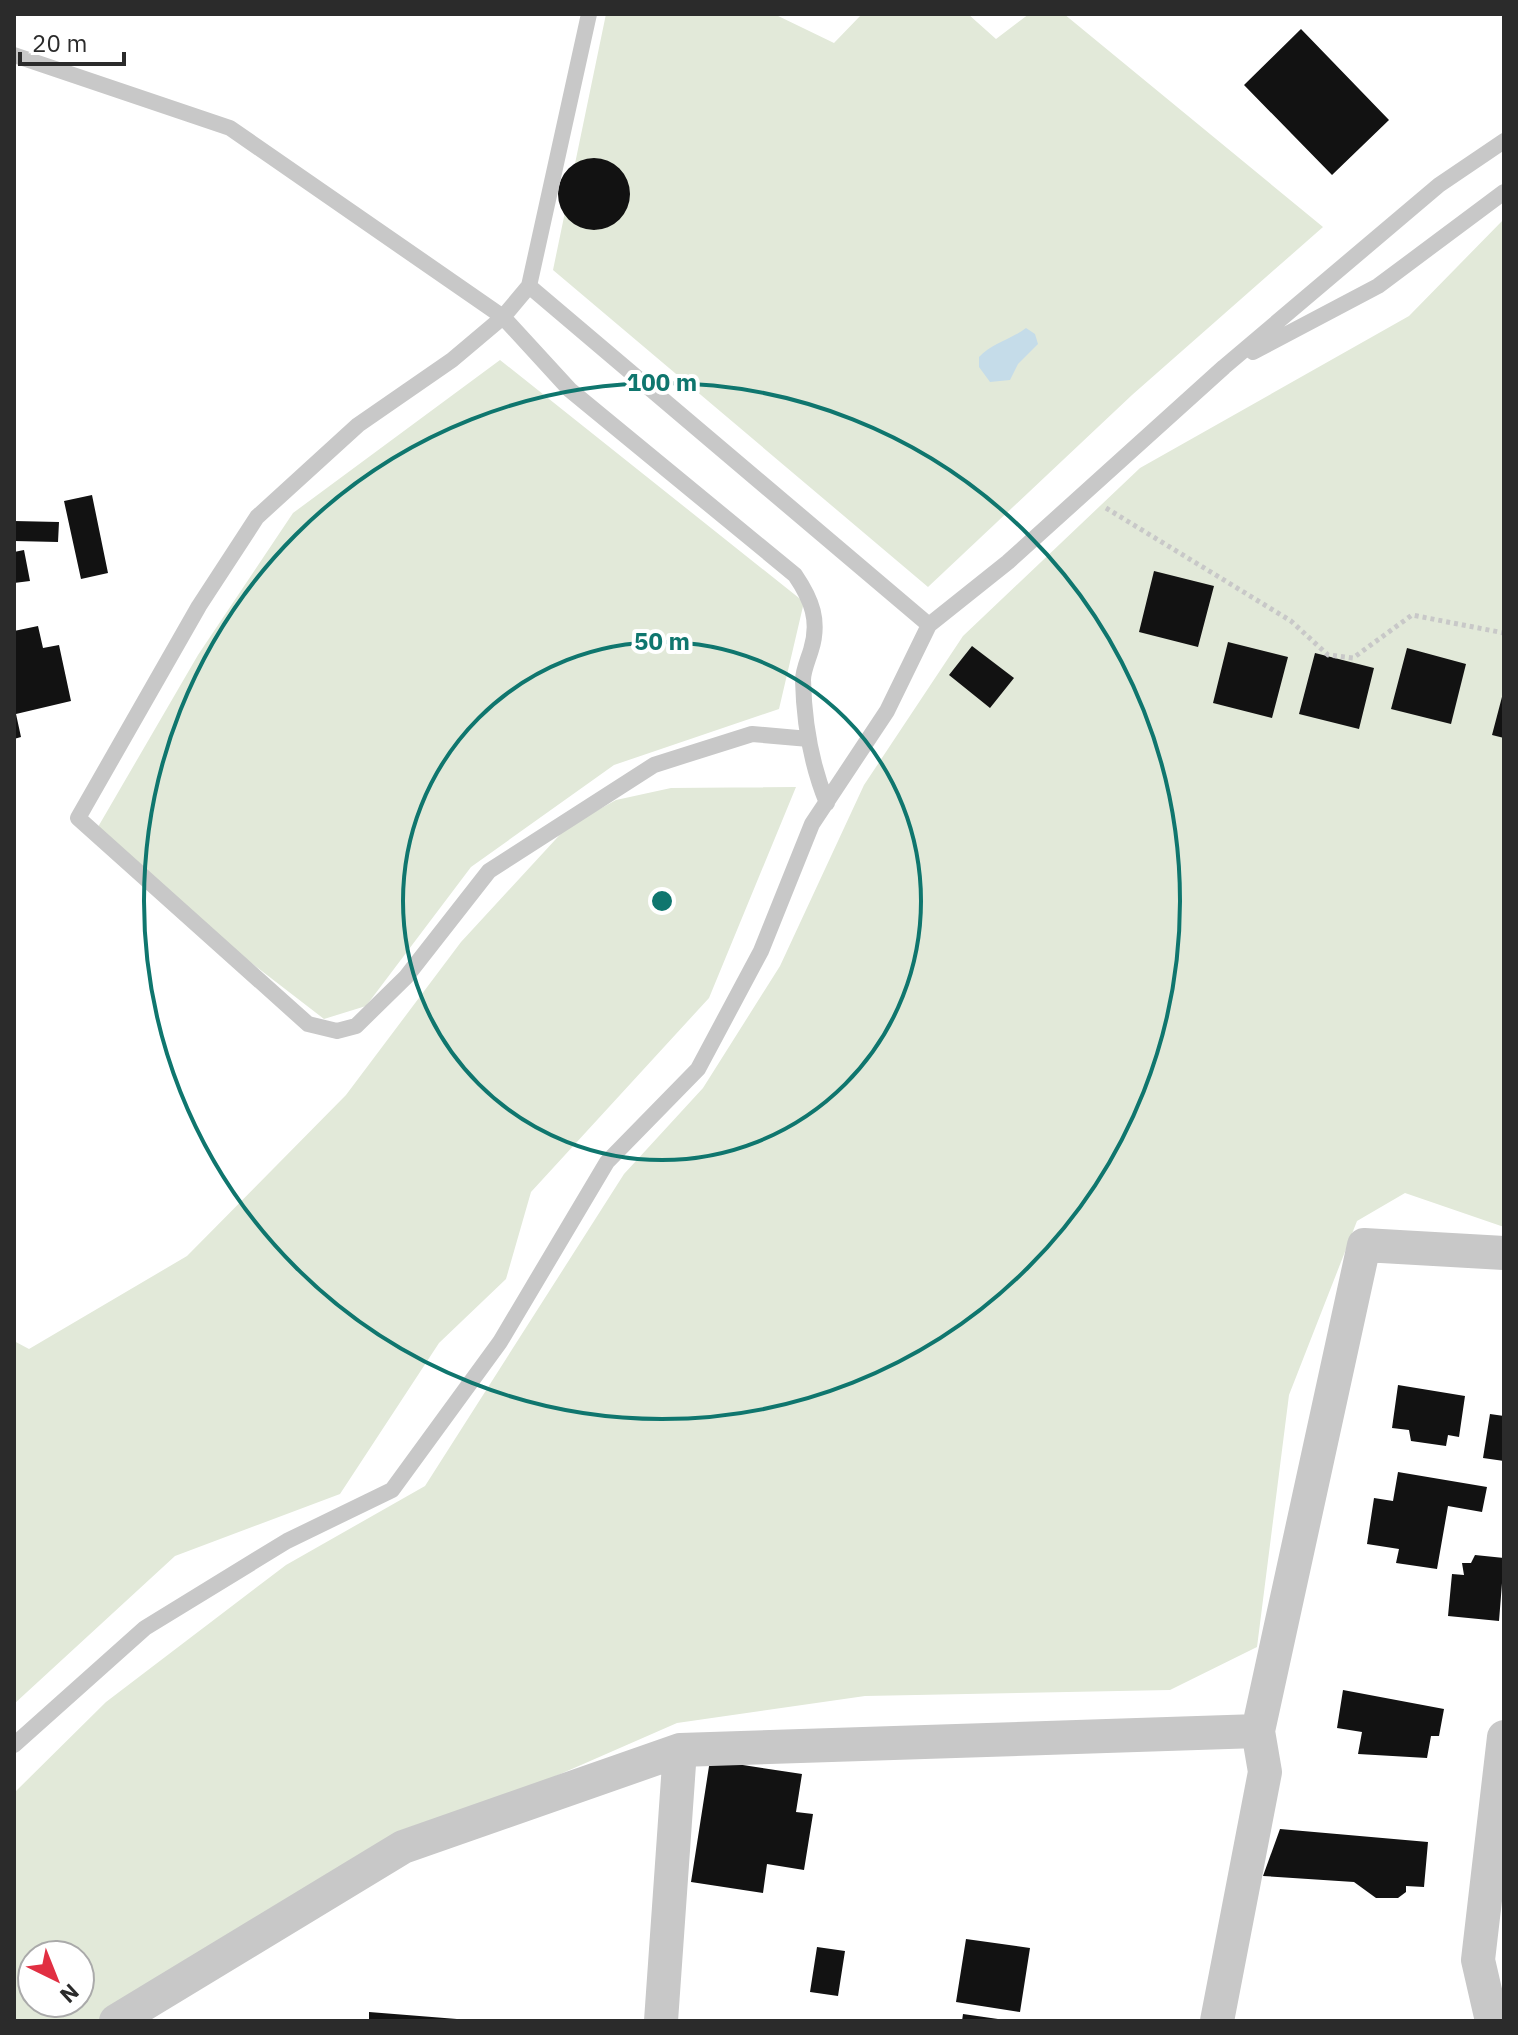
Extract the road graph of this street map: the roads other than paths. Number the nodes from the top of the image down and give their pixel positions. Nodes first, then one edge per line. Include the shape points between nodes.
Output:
1 (589, 14) edge
2 (14, 55) edge
3 (1504, 141) edge
4 (1504, 192) edge
5 (529, 286) junction
6 (503, 317) junction
7 (1224, 367) junction
8 (929, 625) junction
9 (809, 739) junction
10 (827, 803) junction
11 (1504, 1253) edge
12 (1258, 1731) junction
13 (1504, 1737) edge
14 (14, 1745) edge
15 (680, 1750) junction
16 (116, 2021) edge
17 (661, 2021) edge
18 (1217, 2021) edge
19 (1492, 2021) edge

1 - 5 lane
2 - 6 lane via 230,128
3 - 7 lane via 1439,185
4 - 7 lane via 1378,286
5 - 6 lane
5 - 8 lane
6 - 9 lane via 570,390 795,575 810,598 817,631 803,677
6 - 9 lane via 452,360 358,425 257,517 199,606 78,818 308,1024 337,1031 356,1026 406,977 489,871 654,765 752,734
7 - 8 lane via 1008,562
8 - 10 lane via 887,711
9 - 10 lane via 811,765
10 - 14 lane via 812,824 761,951 698,1069 607,1162 500,1342 392,1490 287,1541 145,1628
11 - 12 street via 1364,1245
12 - 15 street
12 - 18 street via 1265,1772
13 - 19 street via 1478,1960
15 - 16 street via 403,1847
15 - 17 street

